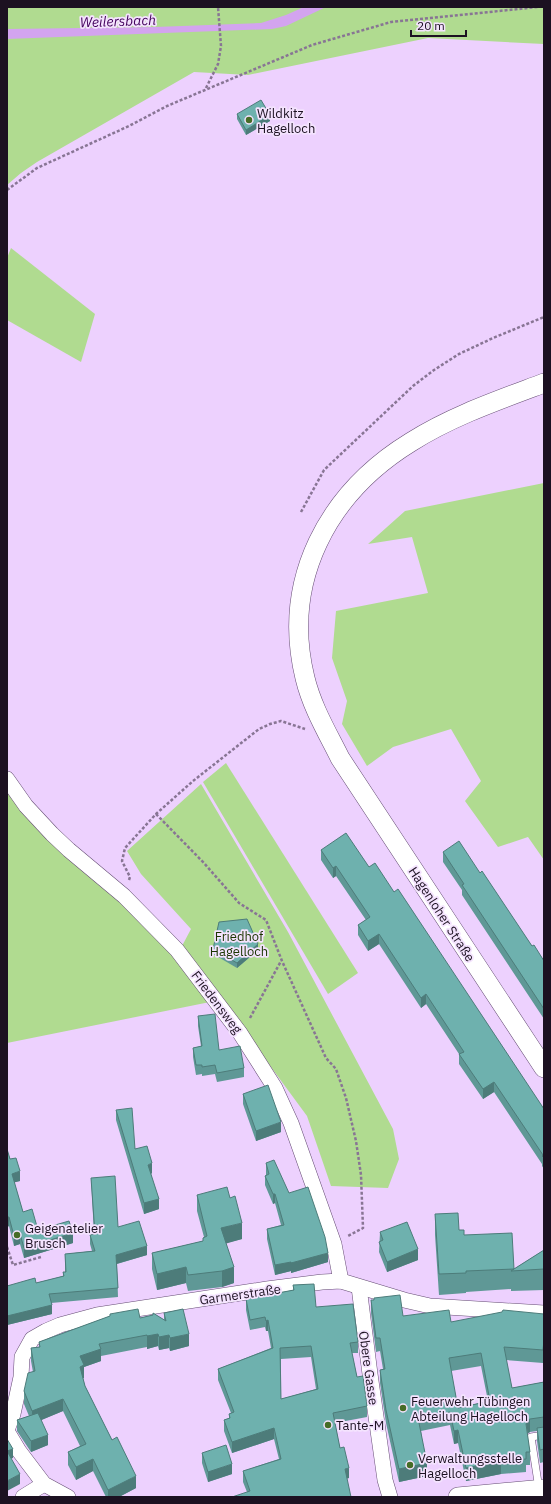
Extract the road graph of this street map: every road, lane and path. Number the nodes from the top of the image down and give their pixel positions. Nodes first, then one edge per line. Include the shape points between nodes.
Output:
1 (218, 7) edge
2 (538, 7) edge
3 (206, 89) junction
4 (7, 190) edge
5 (544, 317) edge
6 (544, 383) edge
7 (301, 512) dead end
8 (325, 729) junction
9 (7, 779) edge
10 (156, 814) junction
11 (124, 896) junction
12 (282, 961) junction
13 (240, 1033) junction
14 (544, 1068) edge
15 (334, 1244) junction
16 (7, 1247) edge
17 (42, 1257) dead end
18 (341, 1281) junction
19 (359, 1287) junction
20 (544, 1313) edge
21 (7, 1430) edge
22 (544, 1435) edge
23 (44, 1484) junction
24 (542, 1489) edge
25 (23, 1497) edge
26 (68, 1497) edge
27 (390, 1497) edge
28 (458, 1497) edge

1 - 3 path via 221,46 218,64
2 - 3 path via 391,22 312,45
3 - 4 path via 37,168
5 - 7 path via 459,354 413,386 324,470
6 - 8 street, Hagenloher Straße via 465,415 412,441 363,478 327,524 306,572 299,618 300,655 305,679
8 - 10 path via 312,732 281,721 264,726 193,781
8 - 14 street, Hagenloher Straße via 340,758
9 - 11 street, Friedensweg via 26,806 52,834
10 - 11 path via 125,848 122,861 130,877
10 - 12 path via 204,863 238,903 266,920
11 - 13 street, Friedensweg via 178,950
12 - 13 path
12 - 15 path via 326,1058 336,1069 356,1141 364,1228
13 - 15 street, Friedensweg via 275,1088 291,1123
15 - 18 street, Friedensweg
16 - 17 path via 13,1265
18 - 19 street, Garmerstraße
18 - 21 street, Garmerstraße via 97,1315 46,1331 32,1339 22,1357 21,1377
19 - 20 street, Garmerstraße via 430,1306
19 - 27 street, Obere Gasse via 385,1480
21 - 23 street
22 - 24 lane via 531,1437
23 - 25 street
23 - 26 street
24 - 28 street

